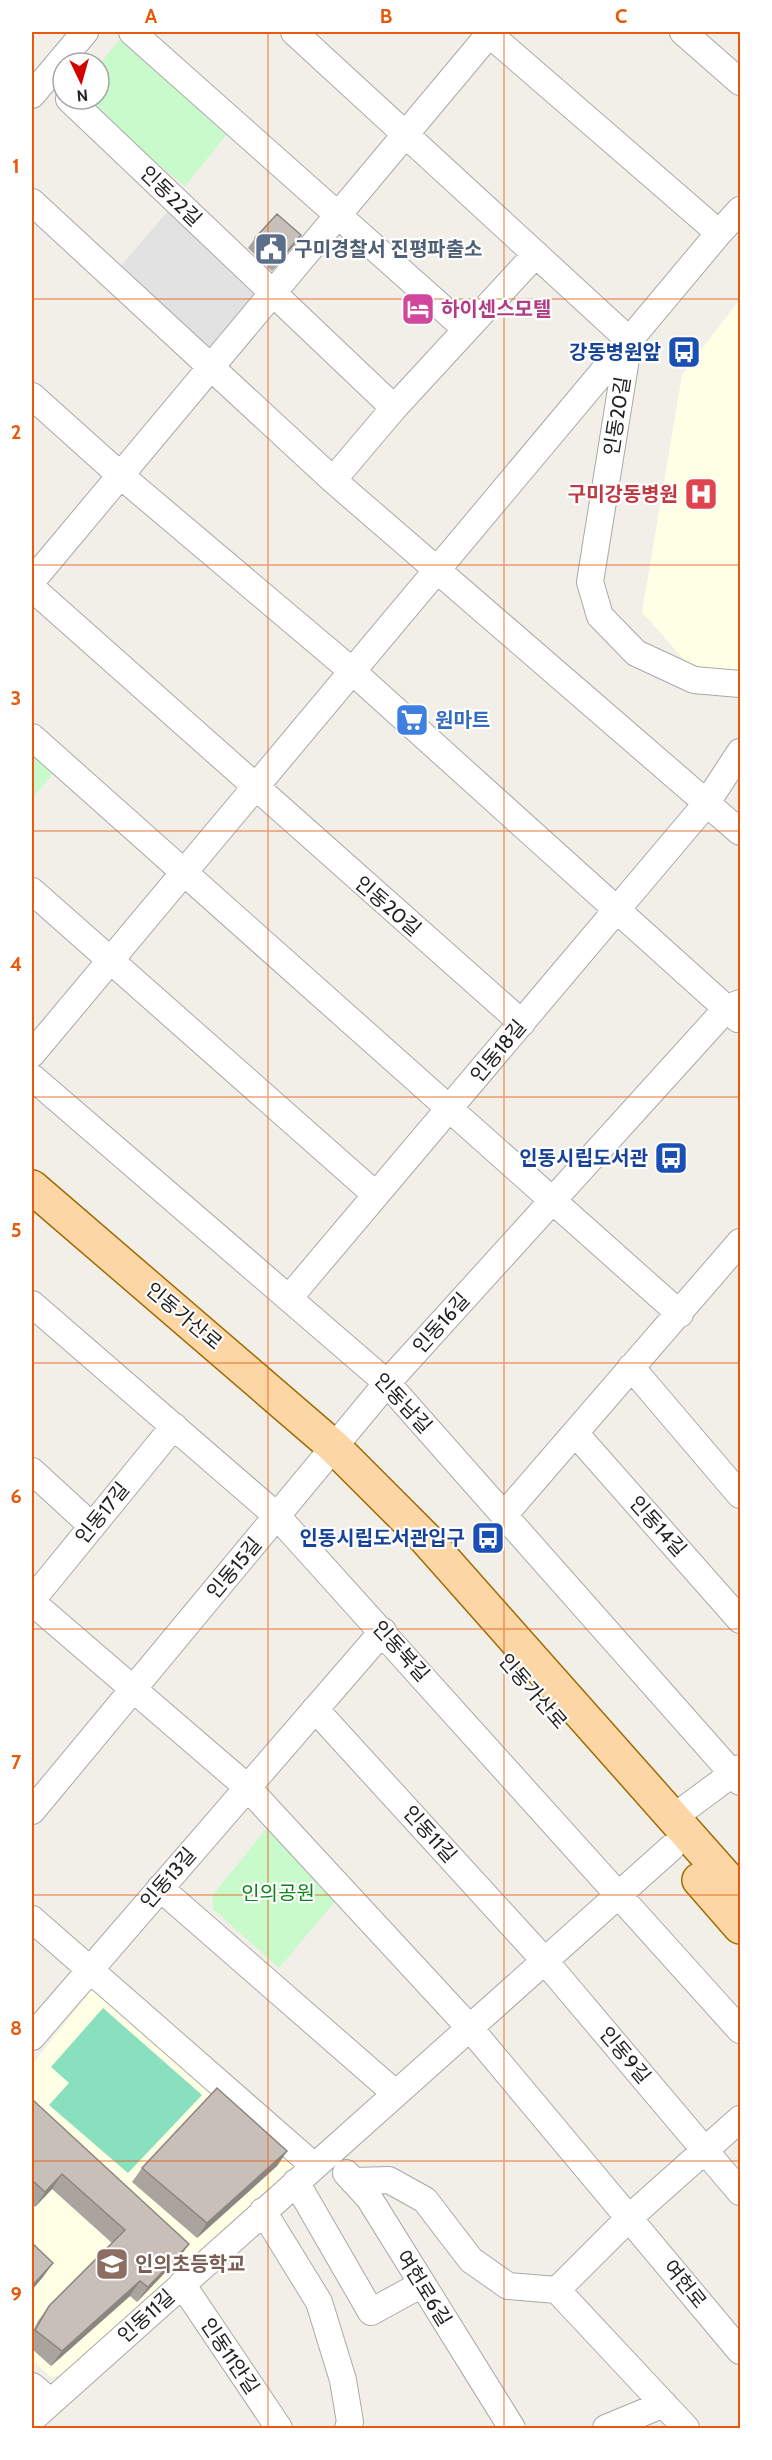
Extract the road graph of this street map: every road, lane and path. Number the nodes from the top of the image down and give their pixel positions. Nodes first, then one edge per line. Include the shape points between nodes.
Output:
1 (85, 32) edge
2 (132, 32) edge
3 (294, 32) edge
4 (489, 32) edge
5 (683, 32) edge
6 (741, 82) edge
7 (47, 89) edge
8 (82, 111) edge
9 (406, 133) junction
10 (32, 201) edge
11 (741, 210) edge
12 (339, 214) junction
13 (719, 233) junction
14 (536, 254) junction
15 (273, 293) junction
16 (466, 329) junction
17 (629, 340) junction
18 (210, 367) junction
19 (32, 396) edge
20 (394, 408) junction
21 (120, 475) junction
22 (333, 480) junction
23 (436, 571) junction
24 (32, 581) edge
25 (32, 588) edge
26 (352, 671) junction
27 (741, 684) edge
28 (32, 737) edge
29 (741, 752) edge
30 (254, 788) junction
31 (706, 804) junction
32 (741, 832) edge
33 (183, 873) junction
34 (32, 891) edge
35 (618, 910) junction
36 (110, 960) junction
37 (736, 1010) edge
38 (522, 1023) junction
39 (32, 1054) edge
40 (32, 1077) edge
41 (449, 1110) junction
42 (32, 1187) edge
43 (376, 1195) junction
44 (551, 1200) junction
45 (741, 1242) edge
46 (289, 1298) junction
47 (32, 1304) edge
48 (680, 1314) junction
49 (631, 1367) junction
50 (387, 1383) junction
51 (174, 1426) junction
52 (574, 1433) junction
53 (334, 1447) junction
54 (32, 1471) edge
55 (741, 1495) edge
56 (504, 1515) junction
57 (277, 1516) junction
58 (92, 1526) junction
59 (32, 1601) edge
60 (741, 1620) edge
61 (383, 1630) junction
62 (134, 1688) junction
63 (315, 1708) junction
64 (738, 1774) edge
65 (247, 1787) junction
66 (32, 1811) edge
67 (672, 1832) junction
68 (160, 1888) junction
69 (618, 1893) junction
70 (741, 1893) edge
71 (32, 1918) edge
72 (741, 1927) edge
73 (544, 1960) junction
74 (89, 1970) junction
75 (469, 2027) junction
76 (741, 2030) edge
77 (32, 2037) edge
78 (395, 2093) junction
79 (741, 2119) edge
80 (706, 2151) junction
81 (313, 2167) junction
82 (353, 2181) junction
83 (741, 2192) edge
84 (263, 2211) junction
85 (630, 2217) junction
86 (182, 2284) junction
87 (422, 2284) junction
88 (557, 2290) junction
89 (741, 2351) edge
90 (32, 2386) edge
91 (51, 2402) junction
92 (664, 2404) junction
93 (32, 2419) edge
94 (279, 2428) edge
95 (348, 2428) edge
96 (512, 2428) edge
97 (606, 2428) edge
98 (686, 2428) edge

1 - 7 street
2 - 12 street
3 - 9 street
4 - 9 street
4 - 13 street
5 - 6 street
8 - 15 street, 인동22길
9 - 12 street
9 - 14 street
10 - 18 street
11 - 13 street, 인동20길
12 - 15 street
12 - 16 street
13 - 17 street, 인동20길
14 - 16 street
14 - 17 street
15 - 18 street
15 - 20 street
16 - 20 street
17 - 23 street, 인동20길
17 - 27 street, 인동20길 via 590,582 600,616 636,653 694,680
18 - 21 street
18 - 22 street
19 - 21 street
20 - 22 street
21 - 24 street
21 - 26 street
22 - 23 street
23 - 26 street, 인동20길
23 - 31 street
25 - 30 street, 인동20길
26 - 30 street, 인동20길
26 - 35 street
28 - 33 street
29 - 31 street, 인동18길
30 - 33 street, 인동20길
30 - 38 street, 인동20길
31 - 32 street
31 - 35 street, 인동18길
33 - 36 street, 인동20길
33 - 41 street
34 - 36 street
35 - 37 street, 인동16길
35 - 38 street, 인동18길
36 - 39 street, 인동20길
36 - 43 street
37 - 44 street, 인동16길
38 - 41 street, 인동18길
40 - 46 street, 인동남길
41 - 43 street, 인동18길
41 - 44 street
42 - 53 main road, 인동가산로
43 - 46 street, 인동18길
44 - 48 street
44 - 50 street, 인동16길
45 - 48 street
46 - 50 street, 인동남길
47 - 51 street, 인동북길
48 - 49 street
49 - 52 street
49 - 55 street
50 - 53 street, 인동16길
50 - 56 street, 인동남길
51 - 57 street, 인동북길
51 - 58 street, 인동17길
52 - 56 street
52 - 60 street, 인동14길
53 - 57 street, 인동15길
53 - 67 main road, 인동가산로 via 425,1538
54 - 58 street
56 - 64 street, 인동남길
57 - 61 street, 인동북길
57 - 62 street, 인동15길
58 - 59 street, 인동17길
59 - 62 street
61 - 63 street, 인동13길
61 - 69 street, 인동북길
62 - 65 street
62 - 66 street, 인동15길
63 - 65 street, 인동13길
63 - 73 street, 인동11길
64 - 67 street, 인동11길
65 - 68 street, 인동13길
65 - 75 street
67 - 69 street, 인동11길
67 - 70 main road, 인동가산로
67 - 72 main road, 인동가산로
68 - 74 street, 인동13길
68 - 78 street
69 - 73 street, 인동11길
69 - 76 street, 인동북길
71 - 74 street
73 - 75 street, 인동11길
73 - 80 street, 인동9길
74 - 77 street, 인동13길
74 - 81 street
75 - 78 street, 인동11길
75 - 85 street
78 - 81 street, 인동11길
79 - 80 street
80 - 83 street, 인동9길
80 - 85 street
81 - 82 street, 여헌로6길
81 - 84 street, 인동11길
81 - 87 street via 371,2312
82 - 87 street, 여헌로6길 via 369,2198
82 - 88 street via 389,2180 425,2200 471,2260 508,2286
84 - 86 street, 인동11길
84 - 95 street via 319,2302 343,2380
85 - 88 street
85 - 89 street, 여헌로
86 - 91 street, 인동11길
86 - 94 street, 인동11안길
87 - 96 street, 여헌로6길
88 - 92 street
90 - 91 street
91 - 93 street, 인동11길
92 - 97 street
92 - 98 street

